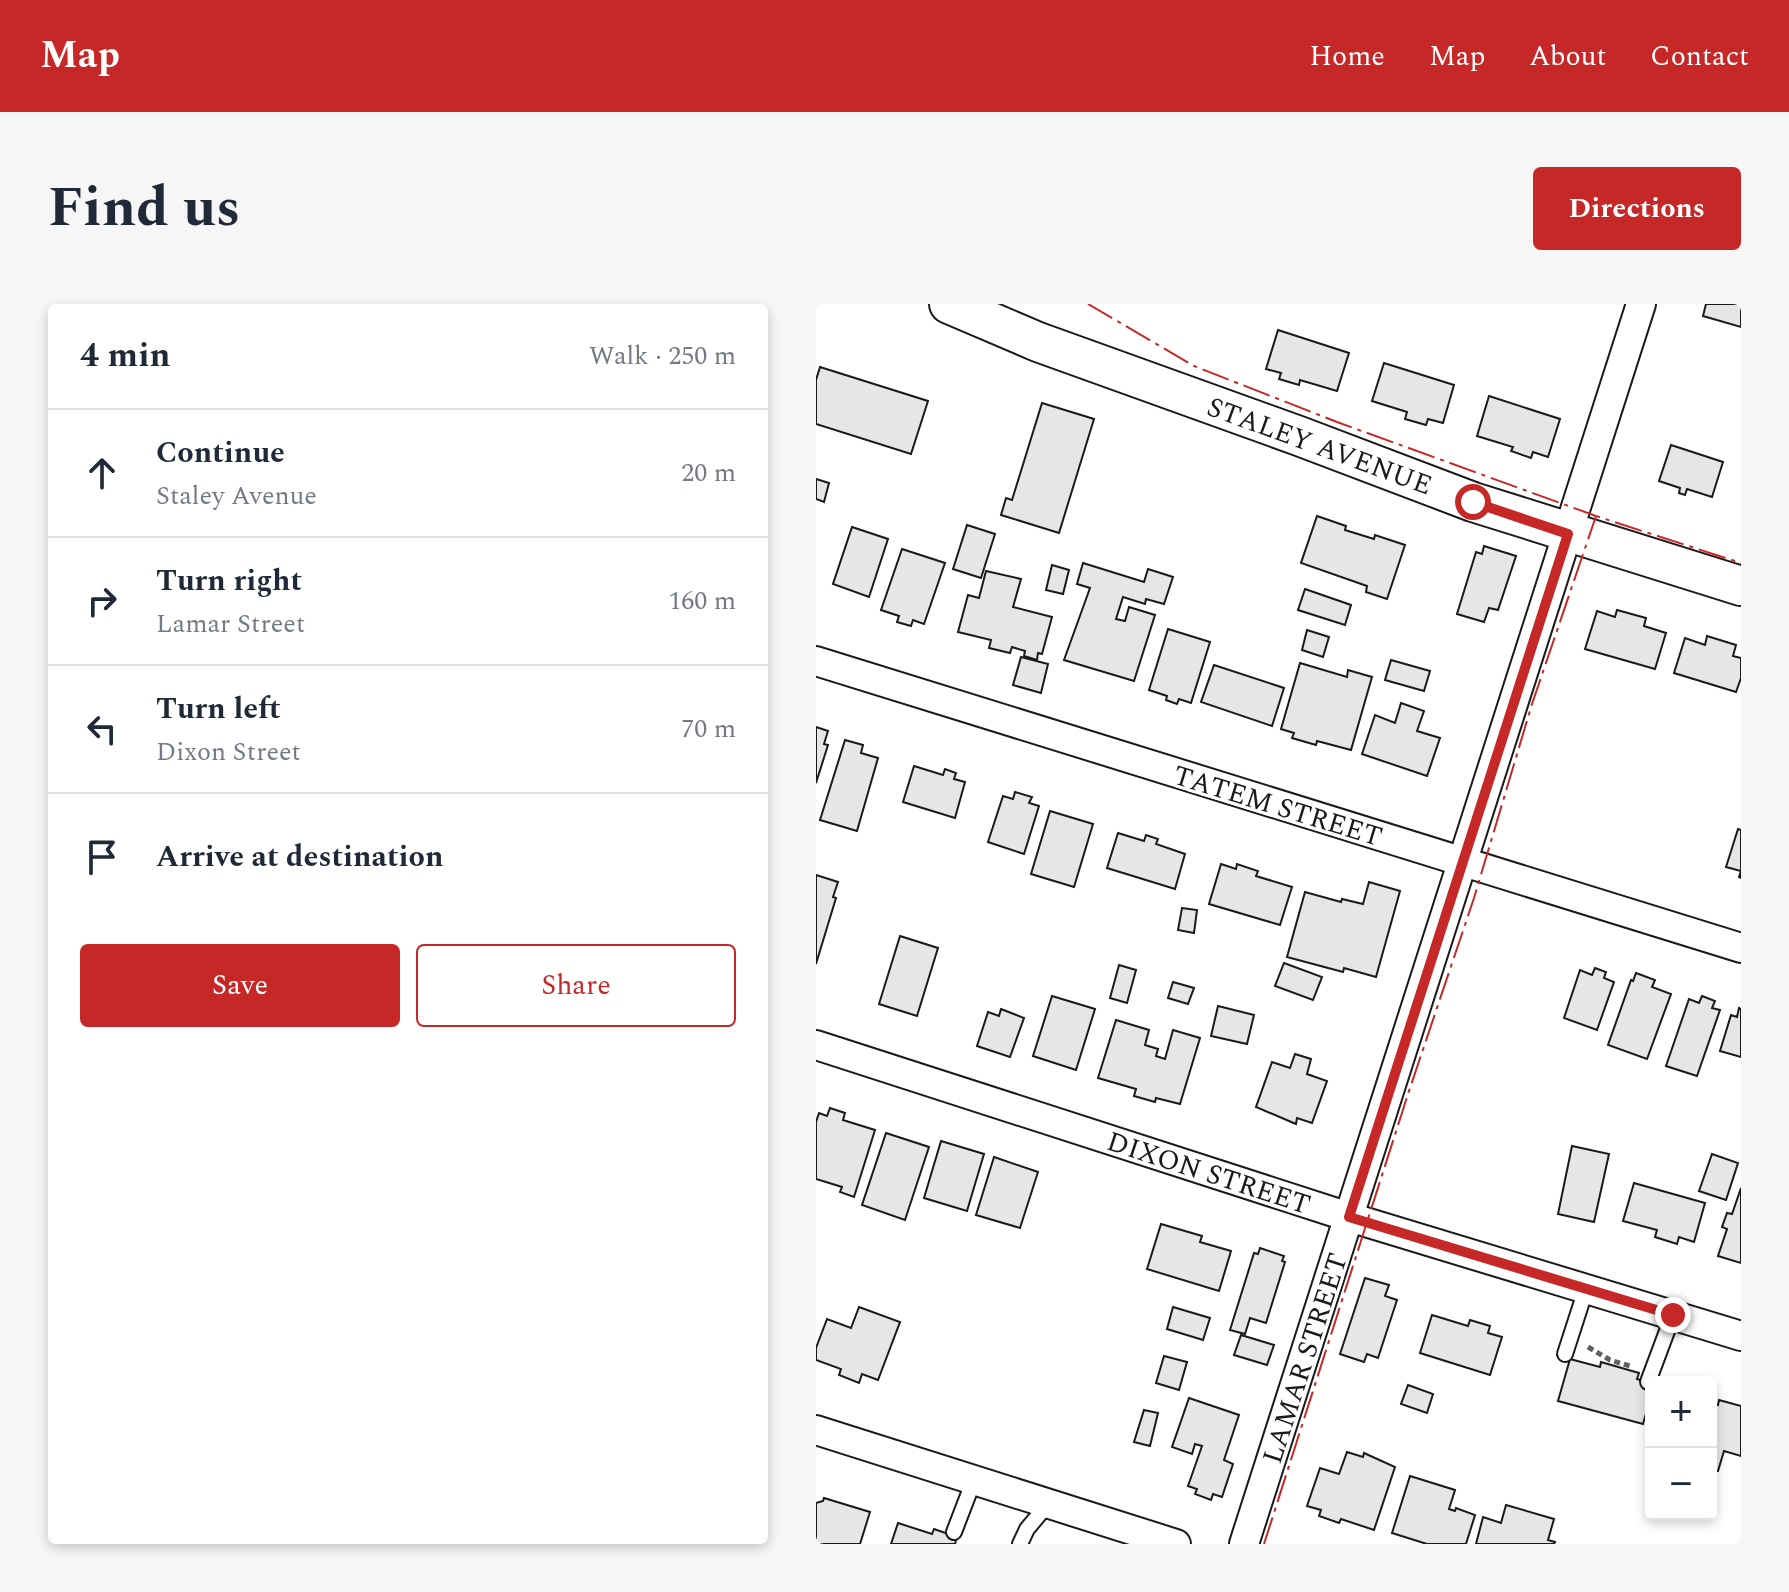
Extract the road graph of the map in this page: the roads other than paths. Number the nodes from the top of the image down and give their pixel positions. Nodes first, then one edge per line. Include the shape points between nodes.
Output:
1 (949, 304) edge
2 (1641, 304) edge
3 (1568, 534) junction
4 (1741, 586) edge
5 (816, 661) edge
6 (1462, 862) junction
7 (1741, 948) edge
8 (816, 1045) edge
9 (1349, 1217) junction
10 (1586, 1289) junction
11 (1673, 1315) junction
12 (1741, 1336) edge
13 (1565, 1354) dead end
14 (1650, 1376) edge
15 (816, 1430) edge
16 (974, 1480) junction
17 (1048, 1504) junction
18 (954, 1532) dead end
19 (1020, 1544) edge
20 (1176, 1544) edge
21 (1244, 1544) edge

1 - 3 street, STALEY AVENUE via 1038,342
2 - 3 street, LAMAR STREET
3 - 4 street, STALEY AVENUE
3 - 6 street, LAMAR STREET
5 - 6 street, TATEM STREET
6 - 7 street, TATEM STREET
6 - 9 street, LAMAR STREET
8 - 9 street, DIXON STREET
9 - 10 street, DIXON STREET
9 - 21 street, LAMAR STREET
10 - 11 street, DIXON STREET
10 - 13 lane
11 - 12 street, DIXON STREET
11 - 14 lane
15 - 16 street
16 - 17 street
16 - 18 lane
17 - 19 lane
17 - 20 street

